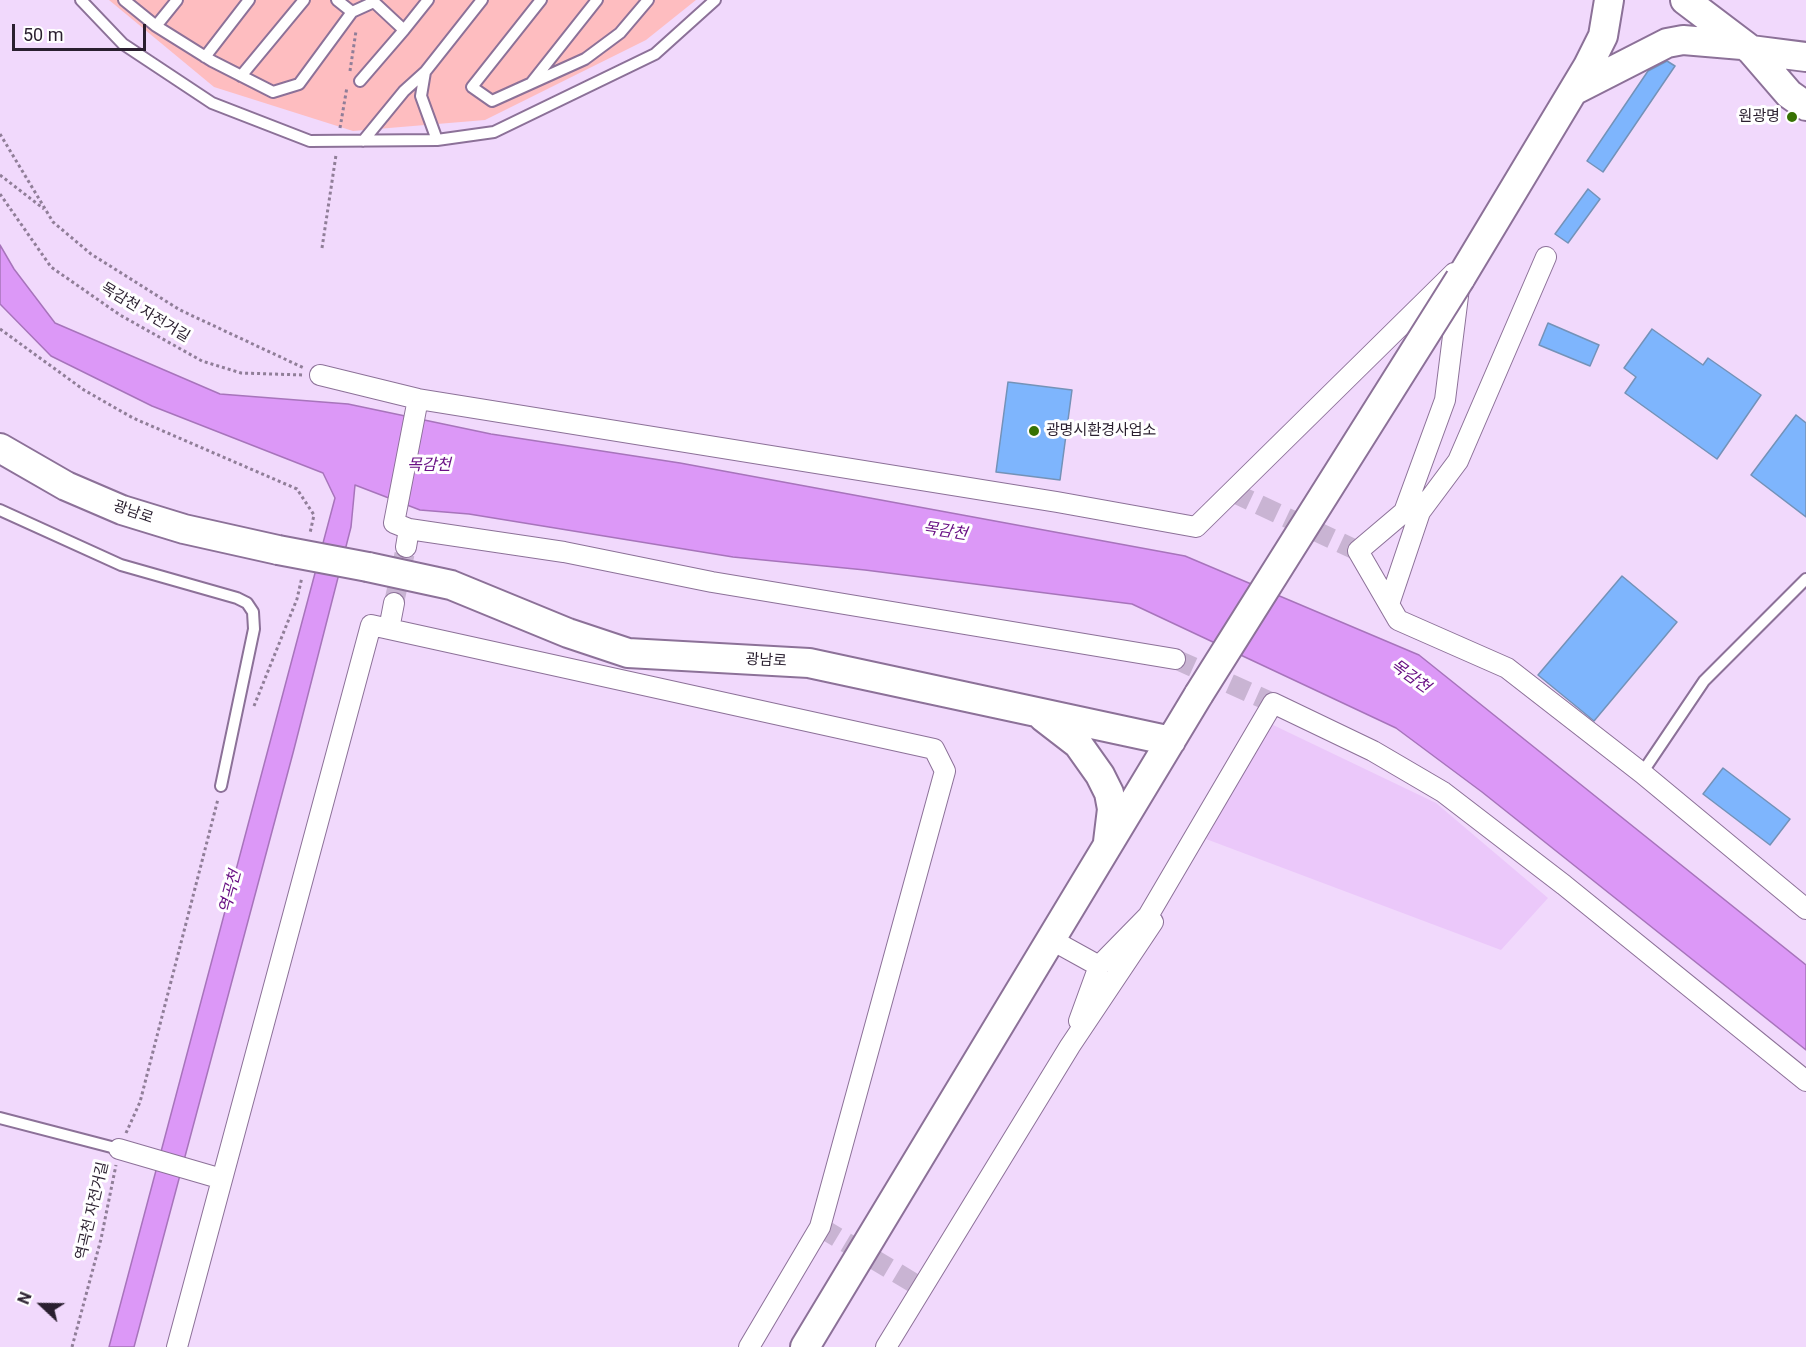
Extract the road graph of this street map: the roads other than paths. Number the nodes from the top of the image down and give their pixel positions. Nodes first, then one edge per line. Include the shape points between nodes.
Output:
1 (81, 0) edge
2 (124, 0) edge
3 (177, 0) edge
4 (249, 0) edge
5 (304, 0) edge
6 (338, 0) edge
7 (428, 0) edge
8 (482, 0) edge
9 (541, 0) edge
10 (597, 0) edge
11 (648, 0) edge
12 (715, 0) edge
13 (1609, 0) edge
14 (1629, 0) edge
15 (1685, 0) edge
16 (374, 1) edge
17 (356, 11) junction
18 (156, 26) junction
19 (404, 30) junction
20 (1747, 47) junction
21 (205, 57) junction
22 (1806, 57) edge
23 (425, 72) junction
24 (242, 76) junction
25 (1581, 78) junction
26 (360, 81) dead end
27 (531, 83) junction
28 (1806, 106) edge
29 (437, 140) junction
30 (363, 141) junction
31 (1478, 249) junction
32 (1546, 257) dead end
33 (1460, 279) junction
34 (320, 375) road end
35 (418, 399) junction
36 (0, 448) edge
37 (1413, 489) junction
38 (0, 510) edge
39 (1420, 512) junction
40 (1806, 579) edge
41 (394, 603) tunnel mouth
42 (1389, 604) junction
43 (389, 629) junction
44 (1176, 659) tunnel mouth
45 (1036, 712) junction
46 (1171, 741) junction
47 (1642, 773) junction
48 (221, 786) road end
49 (1106, 851) junction
50 (1166, 885) junction
51 (1806, 909) edge
52 (1052, 940) junction
53 (1099, 966) junction
54 (1070, 1046) junction
55 (1806, 1081) edge
56 (0, 1118) edge
57 (119, 1149) joint
58 (222, 1179) junction
59 (177, 1347) edge
60 (749, 1347) edge
61 (805, 1347) edge
62 (886, 1347) edge

1 - 30 lane via 123,44 212,103 310,141
2 - 18 lane
3 - 18 lane
4 - 21 lane
5 - 24 lane
6 - 17 lane
7 - 19 lane
8 - 23 lane
9 - 27 lane via 472,87 492,100
10 - 27 lane
11 - 27 lane via 620,33 585,59
12 - 29 lane via 655,54 494,132
13 - 25 main road via 1603,36
14 - 25 main road
15 - 20 main road
16 - 17 lane
16 - 19 lane
17 - 24 lane via 299,84 273,92
18 - 21 lane
19 - 26 lane
20 - 22 main road
20 - 25 main road via 1683,40
20 - 28 main road via 1789,94
21 - 24 lane
23 - 29 lane via 421,96
23 - 30 lane
25 - 31 main road
29 - 30 lane
31 - 33 main road
31 - 35 street via 1196,527
32 - 39 street via 1458,461
33 - 37 street via 1445,400
33 - 46 main road, bridge
34 - 35 street
35 - 44 street via 403,533 564,552 712,582
36 - 45 main road, 광남로, bridge via 66,486 122,510 184,529 451,585 628,653 809,663
37 - 39 street
37 - 42 street via 1404,512 1358,551
38 - 48 lane via 122,565 247,603 253,612 254,629
39 - 42 street
40 - 47 lane via 1704,681
41 - 43 street
42 - 47 street via 1398,620 1507,668
43 - 58 street via 371,625
43 - 60 street via 934,749 945,771 820,1227
45 - 46 main road, 광남로
45 - 49 main road via 1078,744 1100,775 1112,809
46 - 49 main road
47 - 51 street
49 - 52 main road
50 - 53 street via 1148,916
50 - 54 street via 1152,925
50 - 55 street via 1272,703 1373,751 1443,792
52 - 53 street
52 - 61 main road
53 - 54 street
54 - 62 street
56 - 57 lane
57 - 58 street
58 - 59 street

